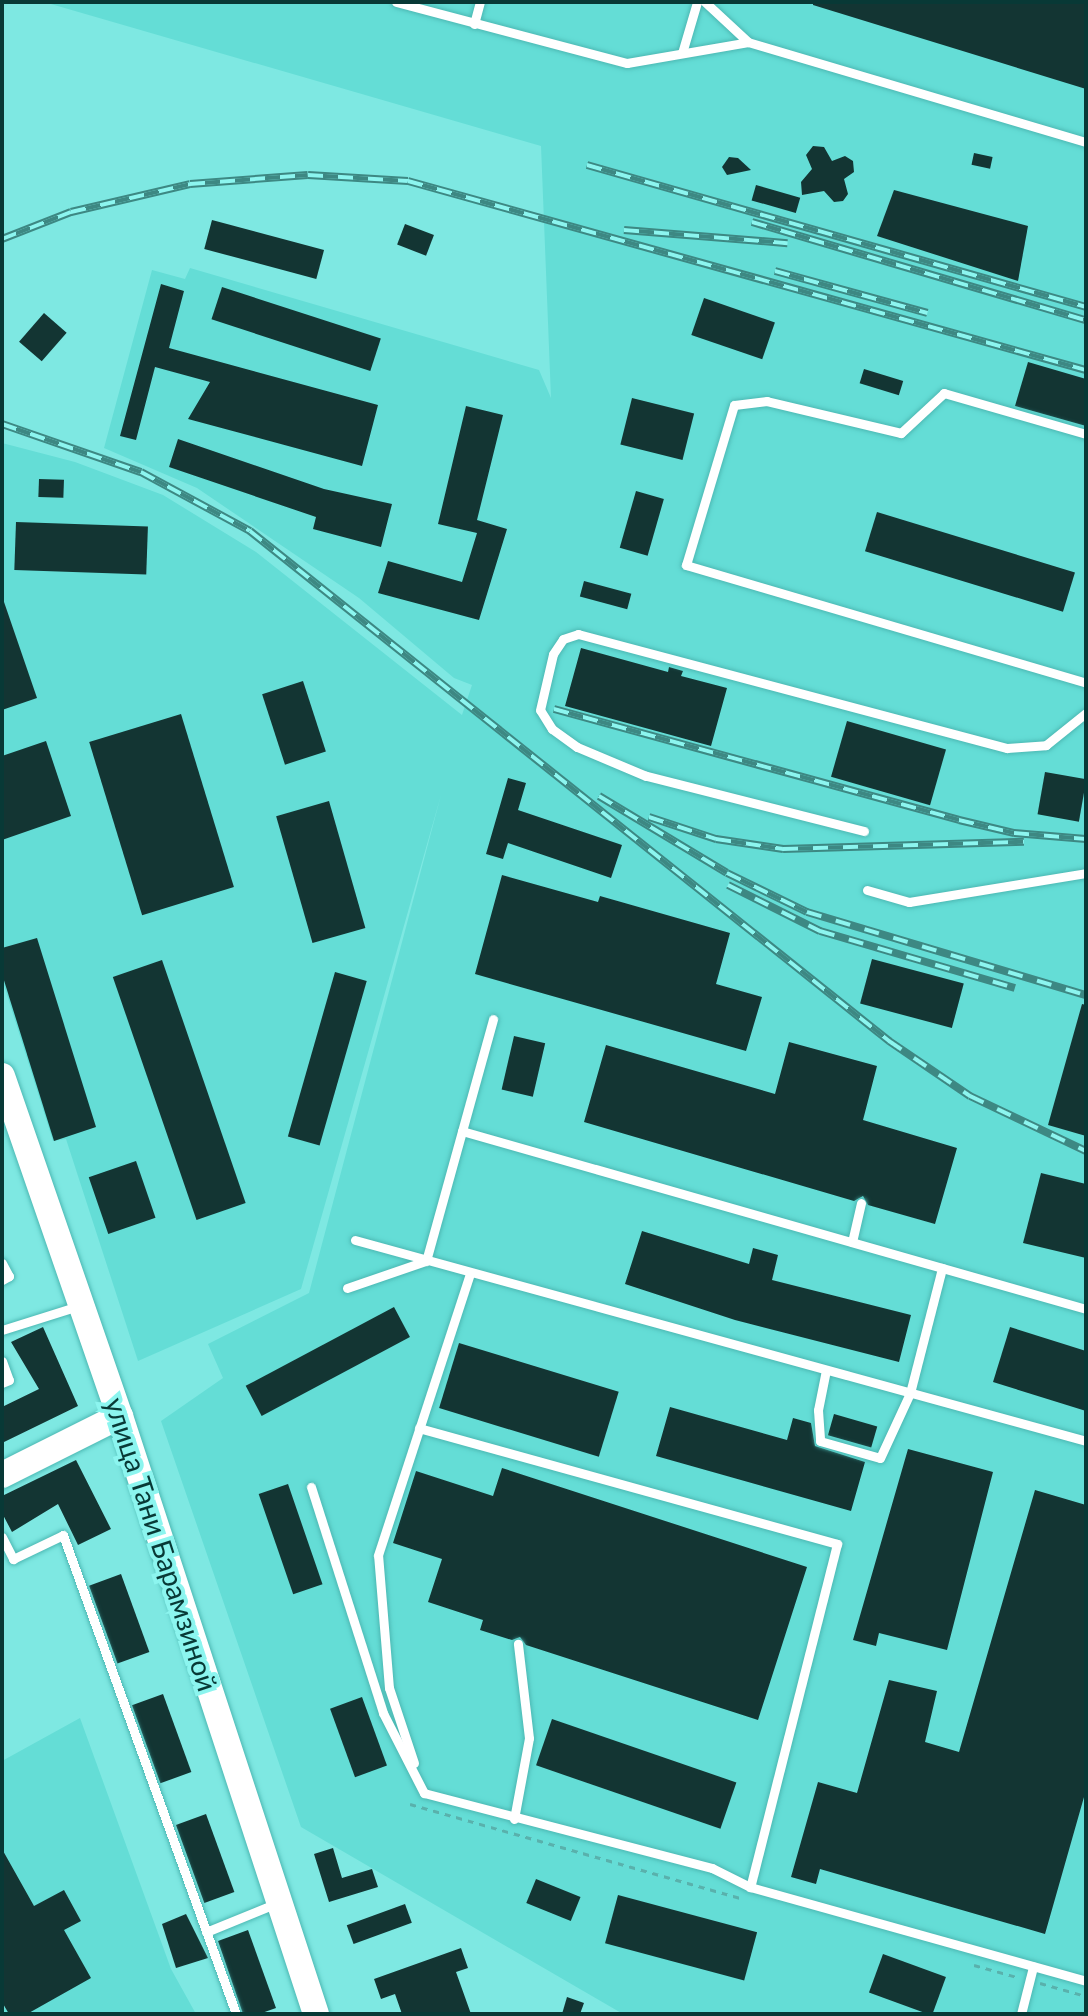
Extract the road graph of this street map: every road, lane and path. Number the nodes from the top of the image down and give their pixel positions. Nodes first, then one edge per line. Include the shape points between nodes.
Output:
1 (396, 2) edge
2 (480, 2) edge
3 (697, 2) edge
4 (705, 2) edge
5 (474, 24) junction
6 (748, 42) junction
7 (682, 53) junction
8 (1086, 142) edge
9 (1086, 434) edge
10 (1086, 683) edge
11 (1086, 713) edge
12 (864, 831) dead end
13 (1086, 873) edge
14 (867, 890) dead end
15 (493, 1019) dead end
16 (2, 1076) edge
17 (462, 1131) junction
18 (861, 1203) dead end
19 (355, 1240) dead end
20 (852, 1242) junction
21 (426, 1261) junction
22 (2, 1263) edge
23 (942, 1268) junction
24 (470, 1273) junction
25 (2, 1280) edge
26 (347, 1288) dead end
27 (81, 1305) junction
28 (1086, 1309) edge
29 (2, 1330) edge
30 (2, 1361) edge
31 (826, 1370) junction
32 (2, 1383) edge
33 (910, 1393) junction
34 (120, 1416) junction
35 (419, 1428) junction
36 (1086, 1441) edge
37 (2, 1475) edge
38 (311, 1487) dead end
39 (3, 1544) edge
40 (518, 1644) dead end
41 (424, 1793) junction
42 (410, 1804) dead end
43 (514, 1819) junction
44 (750, 1887) junction
45 (280, 1902) junction
46 (758, 1903) dead end
47 (206, 1932) junction
48 (969, 1963) dead end
49 (1033, 1967) junction
50 (1030, 1980) junction
51 (1086, 1981) edge
52 (1086, 1996) edge
53 (236, 2014) edge
54 (316, 2014) edge
55 (1021, 2014) edge

1 - 5 lane
2 - 5 lane
3 - 7 lane
4 - 6 lane
5 - 7 lane via 627,63
6 - 7 lane
6 - 8 lane
9 - 10 lane via 944,393 901,433 767,401 734,405 686,565
11 - 12 lane via 1046,745 1007,748 578,634 563,639 553,654 540,710 552,729 577,747 646,776
13 - 14 lane via 909,902
15 - 17 lane
16 - 27 street, улица Тани Барамзиной
17 - 20 lane
17 - 21 lane
18 - 20 lane
19 - 21 lane
20 - 23 lane
21 - 24 lane
21 - 26 lane
22 - 25 lane via 9,1276
23 - 28 lane
23 - 33 lane
24 - 31 lane
24 - 35 lane
27 - 29 lane
27 - 34 street, улица Тани Барамзиной
30 - 32 lane via 9,1380
31 - 33 lane
31 - 33 lane via 818,1410 820,1441 865,1454 880,1458
33 - 36 lane
34 - 37 street
34 - 45 street, улица Тани Барамзиной
35 - 41 lane via 378,1555 389,1688
35 - 44 lane via 837,1544
38 - 41 lane via 383,1713
39 - 47 lane via 13,1559 63,1535
40 - 43 lane via 529,1738
41 - 43 lane
42 - 46 path
43 - 44 lane via 712,1868
44 - 49 lane
45 - 47 lane
45 - 54 street, улица Тани Барамзиной
47 - 53 lane
48 - 50 path
49 - 50 lane
49 - 51 lane
50 - 52 path
50 - 55 lane

